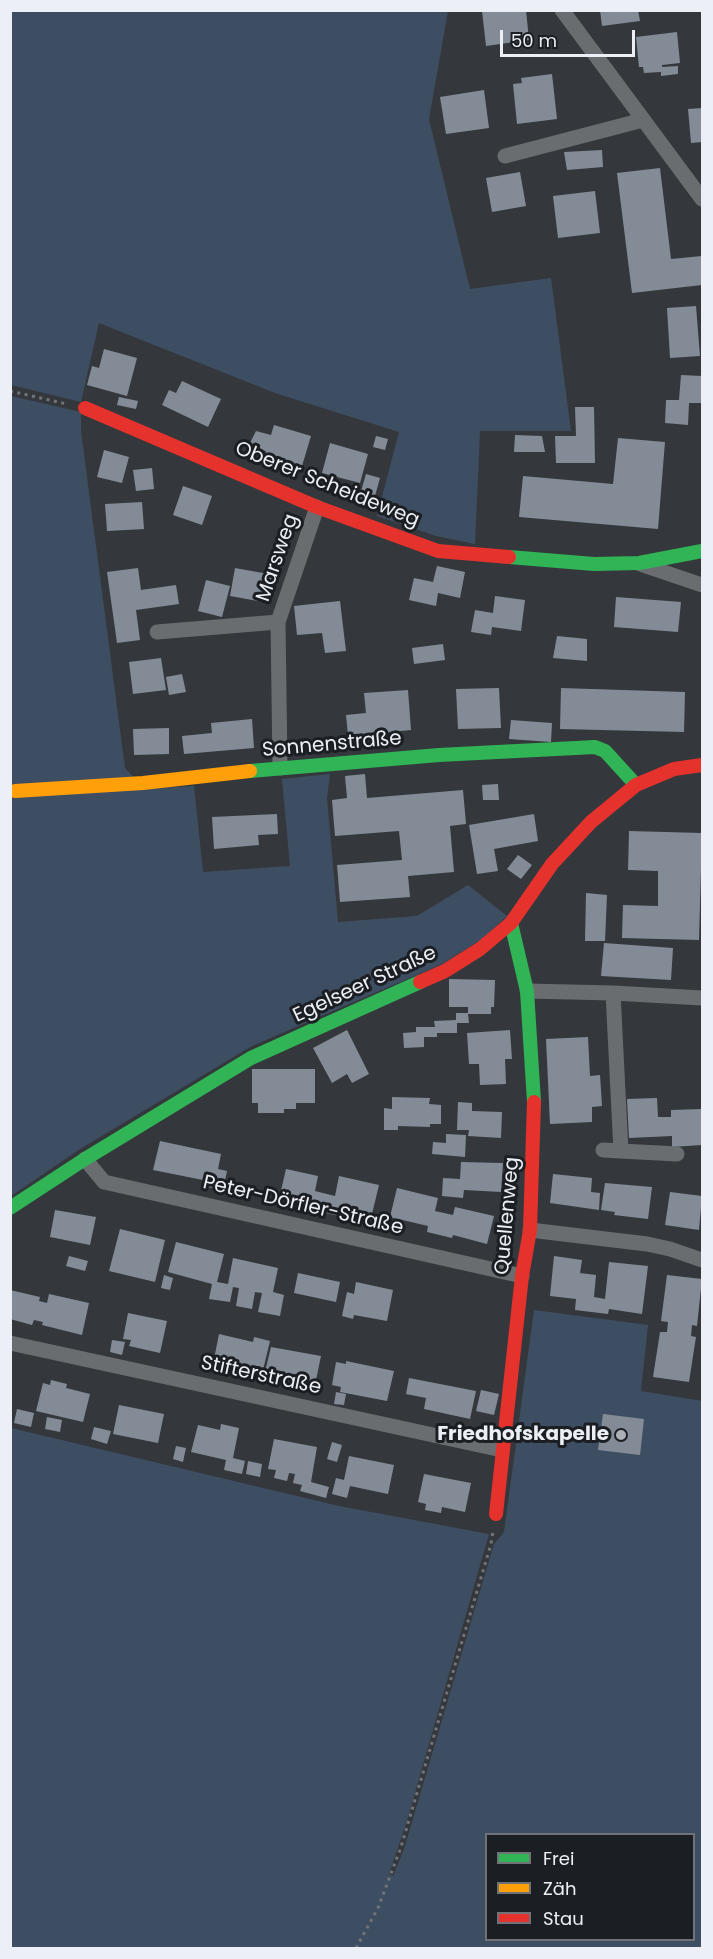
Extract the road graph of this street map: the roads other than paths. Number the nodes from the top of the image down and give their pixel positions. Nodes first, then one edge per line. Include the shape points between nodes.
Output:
1 (562, 10) edge
2 (644, 120) junction
3 (505, 156) dead end
4 (702, 199) edge
5 (85, 408) road end
6 (317, 507) junction
7 (702, 551) edge
8 (639, 563) junction
9 (702, 585) edge
10 (278, 622) junction
11 (157, 632) dead end
12 (702, 765) edge
13 (280, 768) junction
14 (636, 785) junction
15 (15, 790) dead end
16 (511, 922) junction
17 (526, 991) junction
18 (613, 993) junction
19 (702, 998) edge
20 (603, 1150) dead end
21 (621, 1151) junction
22 (677, 1154) dead end
23 (85, 1159) junction
24 (10, 1208) edge
25 (530, 1230) junction
26 (702, 1260) edge
27 (522, 1276) junction
28 (10, 1343) edge
29 (502, 1450) junction
30 (496, 1514) road end

1 - 2 street
2 - 3 street
2 - 4 street
5 - 6 street, Oberer Scheideweg
6 - 8 street, Oberer Scheideweg via 438,551 594,564
6 - 10 street, Marsweg
7 - 8 street, Oberer Scheideweg
8 - 9 street, Oberer Scheideweg
10 - 11 street, Marsweg
10 - 13 street, Marsweg
12 - 14 street, Egelseer Straße via 674,769
13 - 14 street, Sonnenstraße via 595,747 613,758
13 - 15 street, Sonnenstraße via 143,783
14 - 16 street, Egelseer Straße via 591,822 552,864
16 - 17 street, Quellenweg
16 - 23 street, Egelseer Straße via 480,949 445,971 251,1058
17 - 18 street
17 - 25 street, Quellenweg via 535,1114
18 - 19 street
18 - 21 street
20 - 21 street
21 - 22 street
23 - 24 street, Egelseer Straße
23 - 27 street, Peter-Dörfler-Straße via 104,1182
25 - 26 street via 647,1244
25 - 27 street, Quellenweg
27 - 29 street, Quellenweg
28 - 29 street, Stifterstraße
29 - 30 street, Quellenweg

